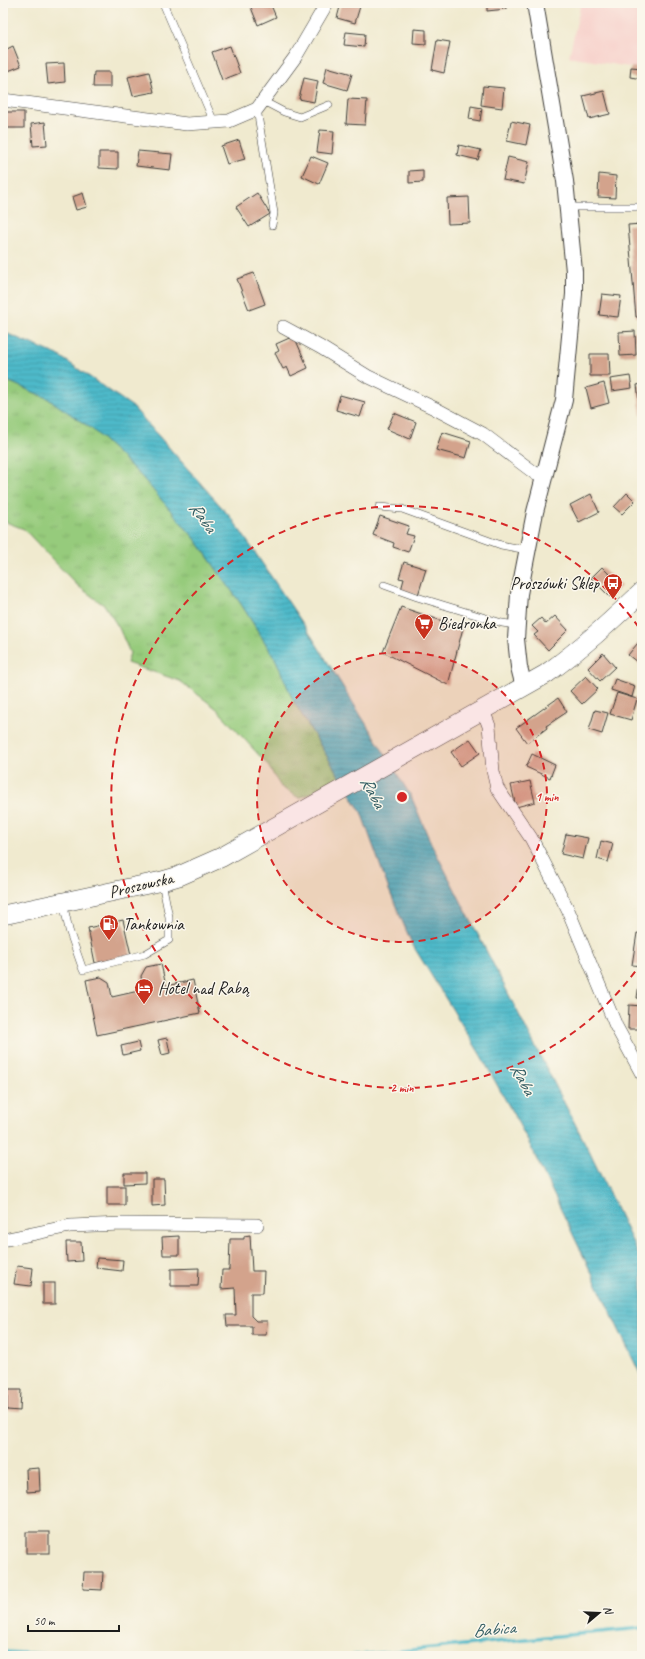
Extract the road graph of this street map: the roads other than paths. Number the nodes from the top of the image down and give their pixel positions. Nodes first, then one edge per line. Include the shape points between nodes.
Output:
1 (163, 3) edge
2 (327, 3) edge
3 (535, 3) edge
4 (3, 100) edge
5 (260, 105) junction
6 (330, 105) dead end
7 (214, 122) junction
8 (642, 207) edge
9 (568, 208) junction
10 (272, 225) dead end
11 (283, 327) dead end
12 (544, 477) junction
13 (379, 507) dead end
14 (526, 550) junction
15 (384, 585) dead end
16 (642, 592) edge
17 (516, 625) junction
18 (524, 687) junction
19 (483, 710) junction
20 (162, 881) junction
21 (63, 902) junction
22 (3, 915) edge
23 (642, 1074) edge
24 (257, 1225) dead end
25 (3, 1240) edge

1 - 7 lane
2 - 5 street via 296,56
3 - 9 street
4 - 7 street via 187,124
5 - 6 lane via 300,117
5 - 7 street via 229,121
5 - 10 lane via 274,213
8 - 9 lane
9 - 12 street via 574,271 569,356 564,400
11 - 12 street via 367,376 483,434 536,474
12 - 14 street
13 - 14 lane via 402,509 501,545
14 - 17 street via 518,594
15 - 17 lane via 502,623
16 - 18 main road, Proszowska via 571,656
17 - 18 street via 519,667
18 - 19 main road, Proszowska
19 - 20 main road, Proszowska via 222,857
19 - 23 street via 489,726 497,788 531,838 568,910 616,1026
20 - 21 main road, Proszowska
20 - 21 lane via 169,917 169,940 145,954 83,970 69,930
21 - 22 main road, Proszowska
24 - 25 street via 70,1226

